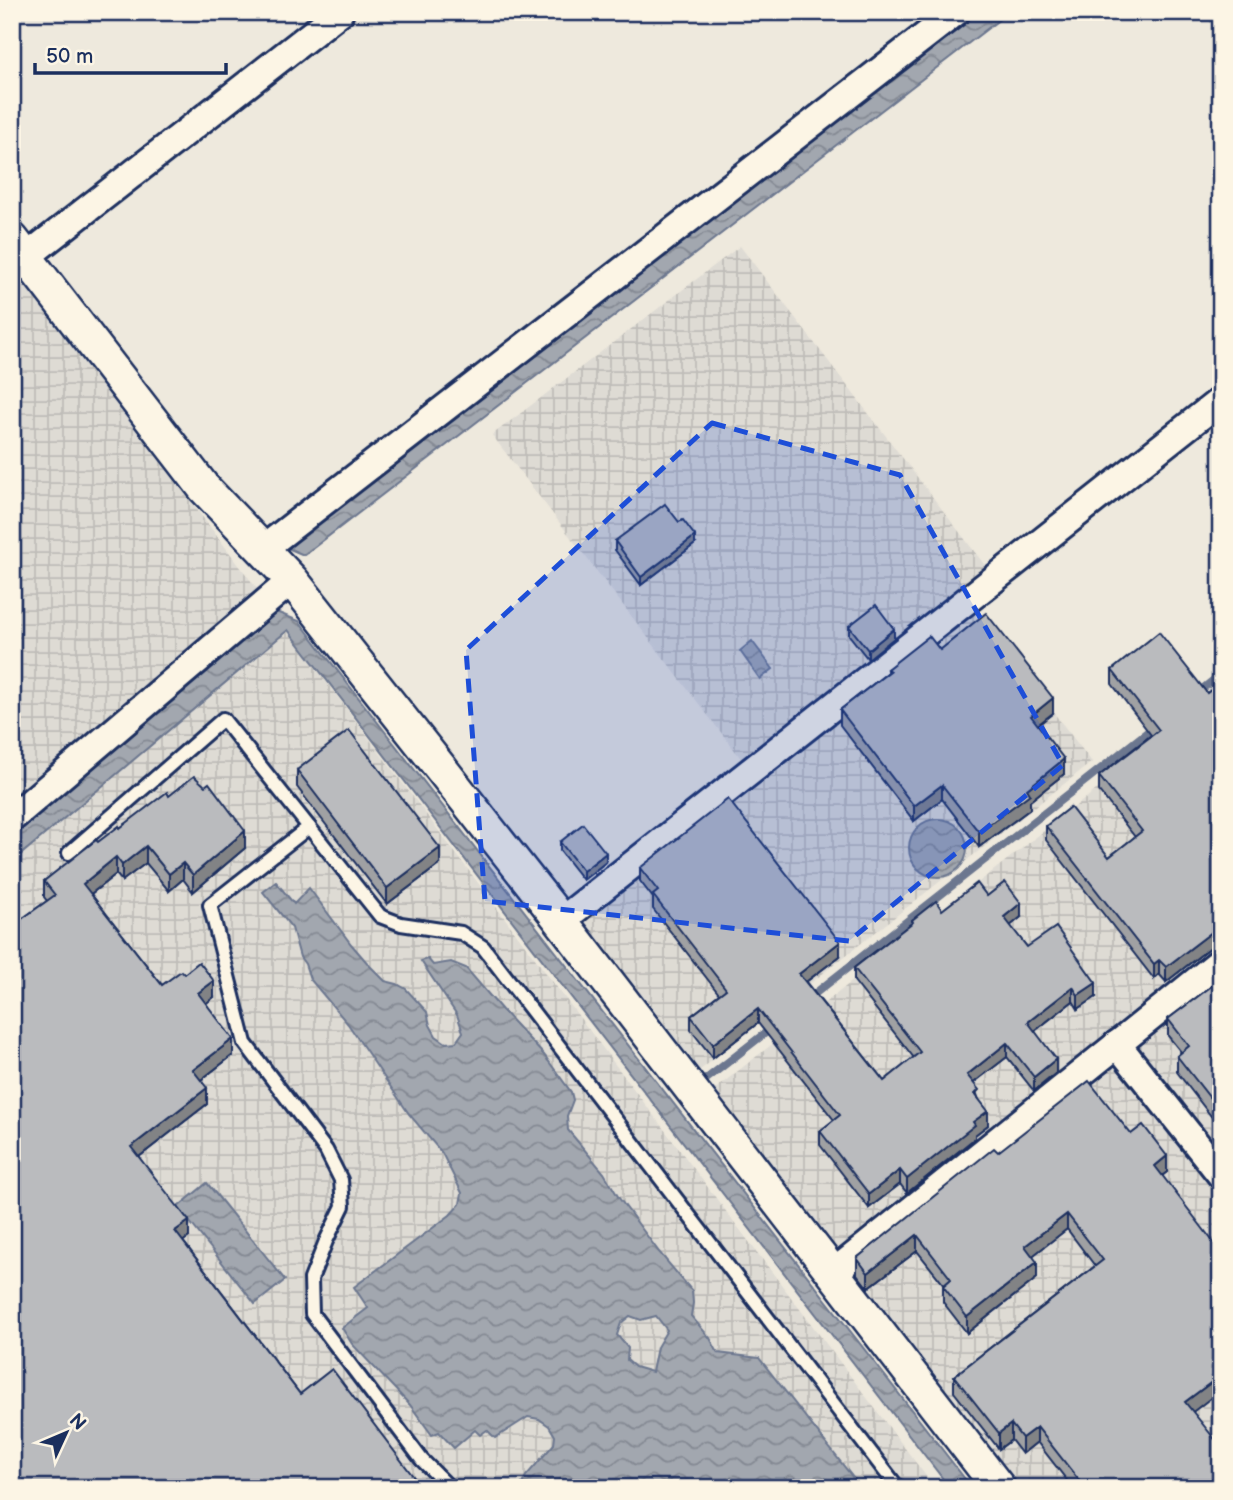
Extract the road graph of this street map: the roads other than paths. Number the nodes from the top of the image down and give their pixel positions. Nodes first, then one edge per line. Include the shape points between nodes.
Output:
1 (340, 12) edge
2 (956, 12) edge
3 (17, 255) edge
4 (1221, 400) edge
5 (262, 549) junction
6 (292, 580) junction
7 (12, 818) edge
8 (309, 827) junction
9 (69, 853) dead end
10 (561, 921) junction
11 (1221, 961) edge
12 (1117, 1044) junction
13 (1221, 1175) edge
14 (833, 1273) junction
15 (450, 1488) edge
16 (898, 1488) edge
17 (999, 1488) edge

1 - 3 street
2 - 5 street
3 - 5 street via 204,488
4 - 10 street
5 - 6 street
6 - 7 street
6 - 10 street
8 - 9 lane via 223,719
8 - 15 lane via 210,905 245,1042 326,1150 341,1180 344,1206 311,1279 312,1314 422,1460
8 - 16 lane via 380,916 401,924 461,933 483,947
10 - 14 street
11 - 12 street
12 - 13 street
12 - 14 street
14 - 17 street

